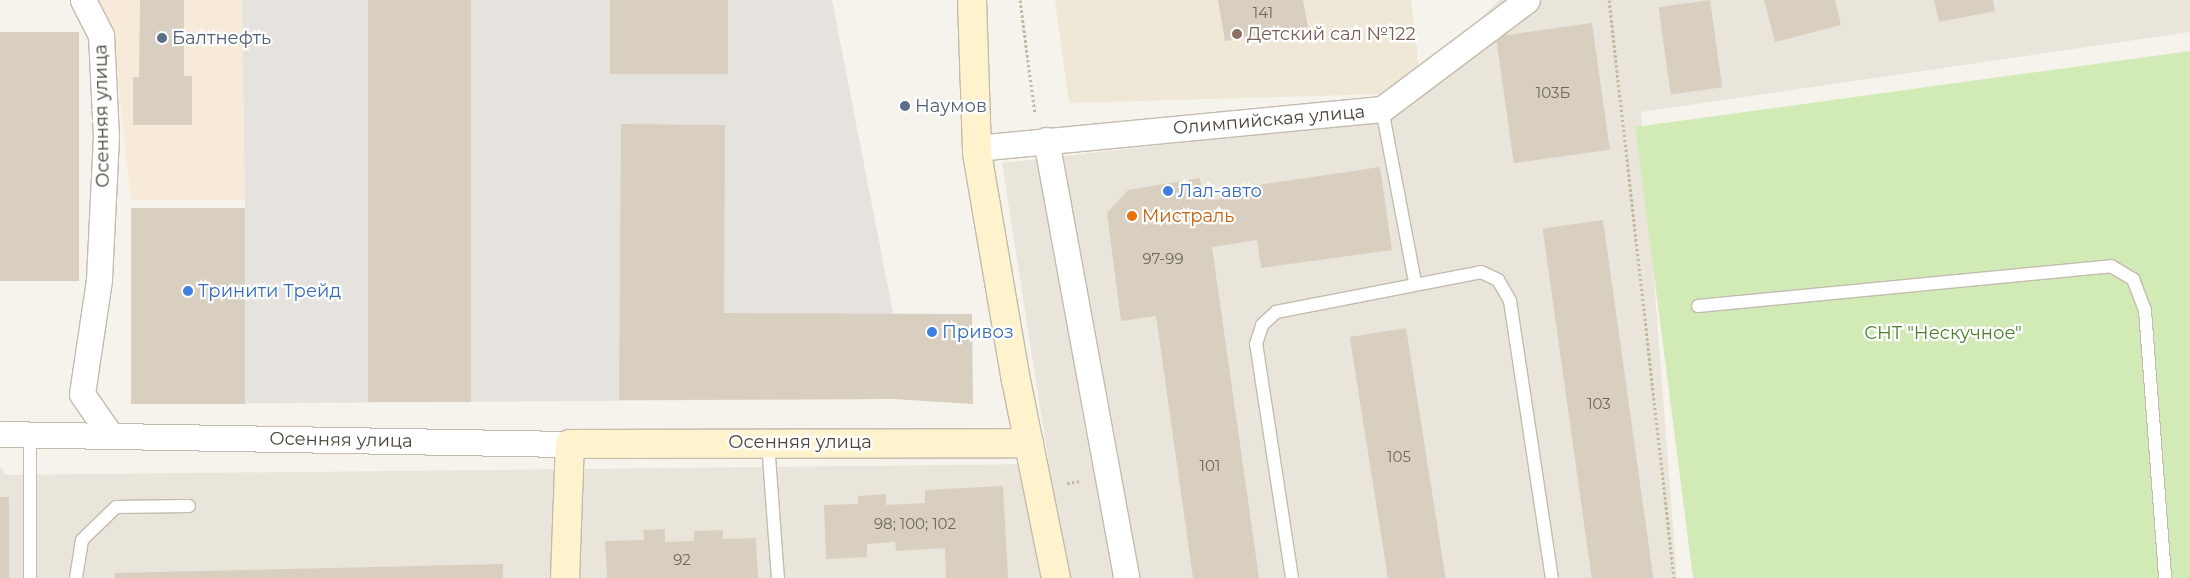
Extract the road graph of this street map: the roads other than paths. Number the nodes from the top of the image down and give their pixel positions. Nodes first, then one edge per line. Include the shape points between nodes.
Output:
1 (83, 0) edge
2 (972, 0) edge
3 (1527, 0) edge
4 (1382, 109) junction
5 (1046, 140) junction
6 (976, 148) junction
7 (1415, 282) junction
8 (1698, 306) dead end
9 (0, 419) edge
10 (0, 434) edge
11 (30, 434) junction
12 (111, 436) junction
13 (768, 442) junction
14 (570, 444) junction
15 (1029, 444) junction
16 (189, 506) dead end
17 (30, 578) edge
18 (76, 578) edge
19 (565, 578) edge
20 (778, 578) edge
21 (1056, 578) edge
22 (1126, 578) edge
23 (1292, 578) edge
24 (1552, 578) edge
25 (2165, 578) edge

1 - 12 street, Осенняя улица via 101,35 106,136 99,280 82,394
2 - 6 street
3 - 4 street, Олимпийская улица
4 - 5 street, Олимпийская улица
4 - 7 lane
5 - 6 street, Олимпийская улица
5 - 22 street
6 - 15 street
7 - 23 lane via 1276,312 1262,325 1256,344
7 - 24 lane via 1481,272 1498,280 1510,301
8 - 25 lane via 2110,266 2133,279 2145,310
9 - 11 street, Осенняя улица
10 - 11 street, Осенняя улица
11 - 12 street, Осенняя улица
11 - 17 lane
12 - 14 street, Осенняя улица
13 - 14 street, Осенняя улица
13 - 15 street, Осенняя улица
13 - 20 lane
14 - 19 street
15 - 21 street
16 - 18 lane via 116,508 82,540

